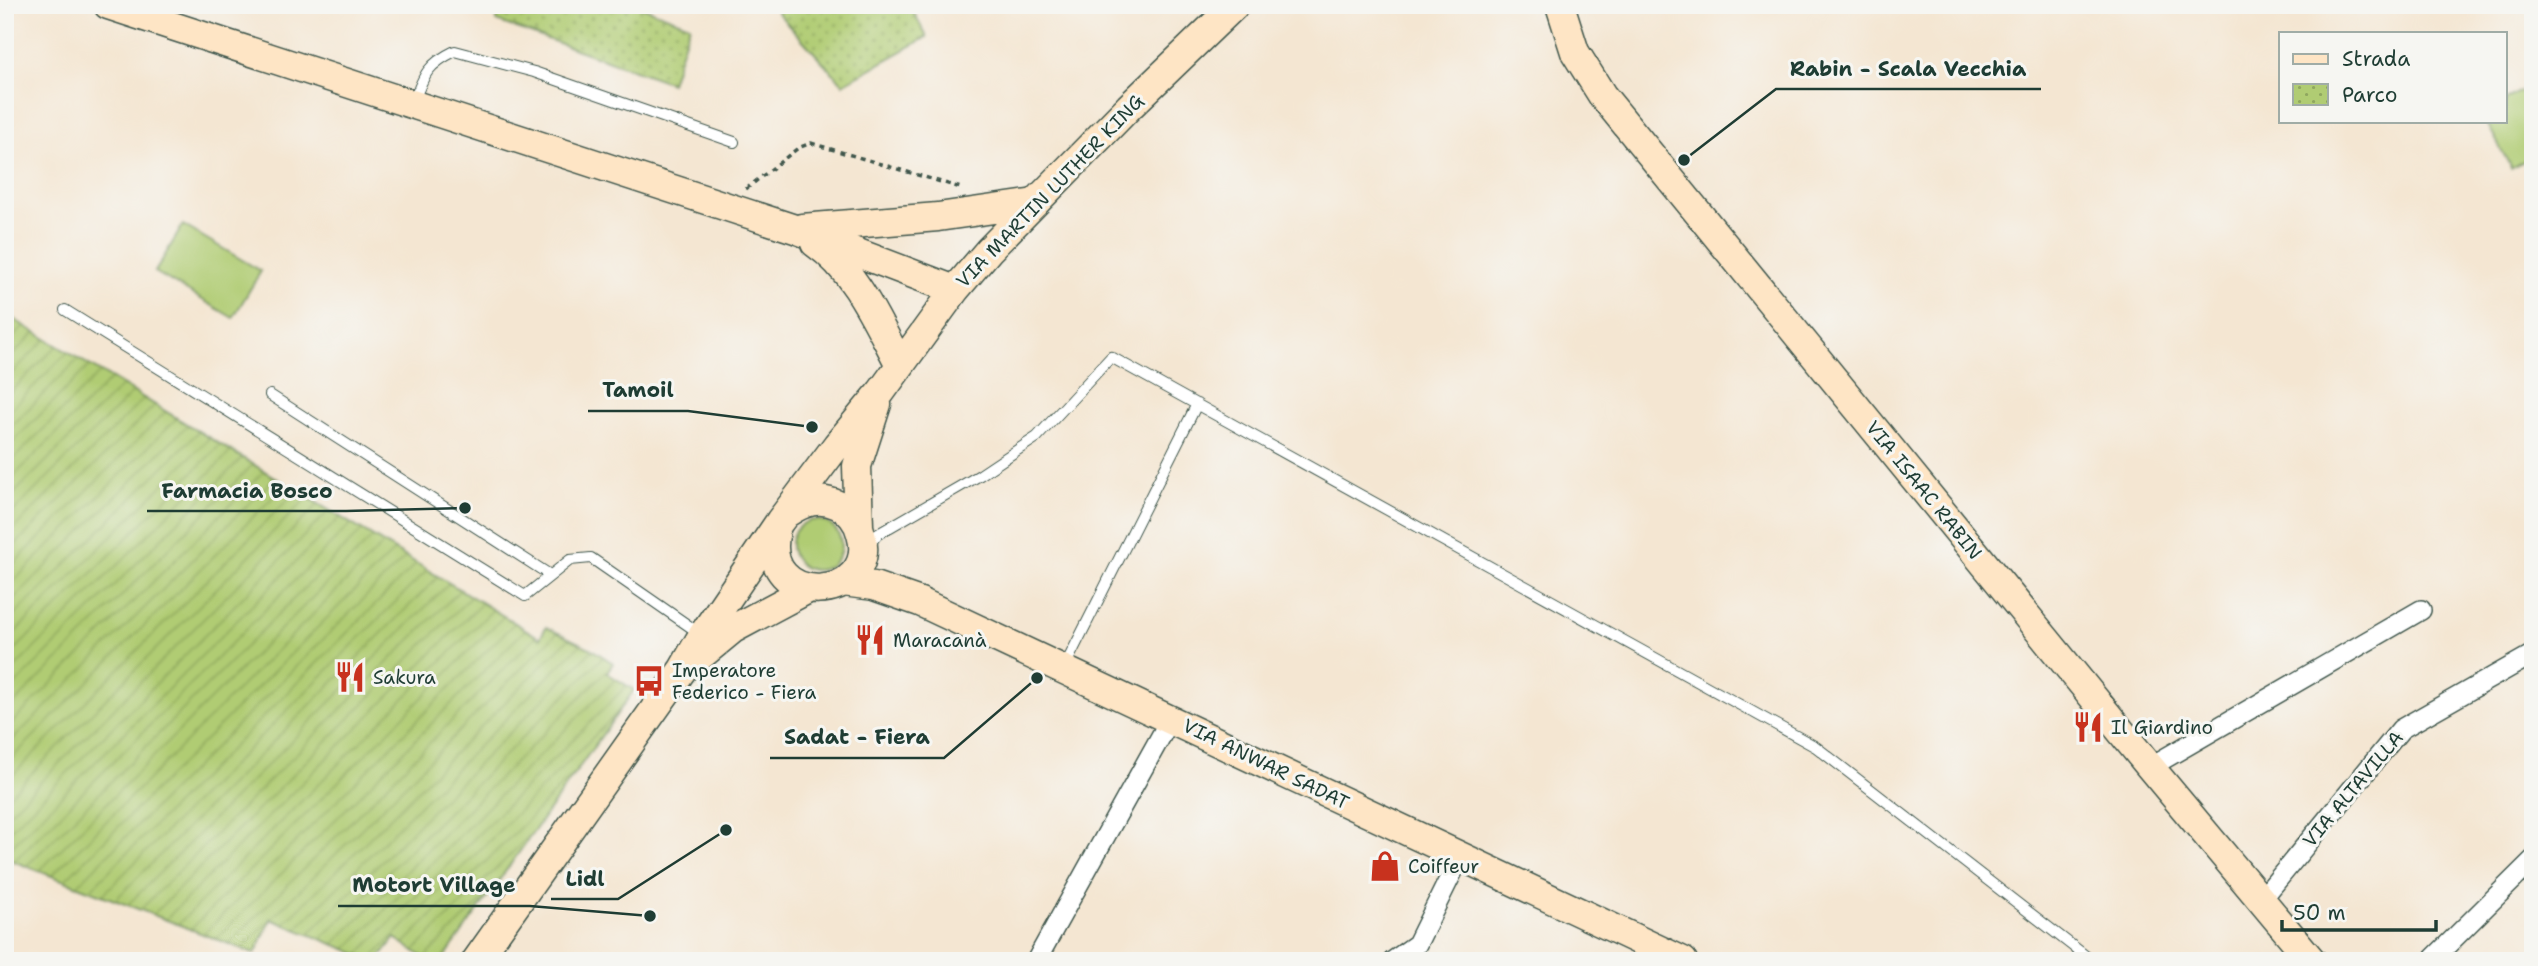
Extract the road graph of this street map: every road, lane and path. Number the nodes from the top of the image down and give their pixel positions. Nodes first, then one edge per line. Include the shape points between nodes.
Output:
1 (108, 5) edge
2 (1235, 5) edge
3 (1560, 5) edge
4 (413, 105) junction
5 (734, 142) dead end
6 (1035, 203) junction
7 (795, 229) junction
8 (955, 290) junction
9 (65, 310) dead end
10 (900, 365) junction
11 (881, 391) junction
12 (270, 395) dead end
13 (1197, 404) junction
14 (781, 521) junction
15 (861, 538) junction
16 (550, 575) junction
17 (843, 583) junction
18 (808, 589) junction
19 (2421, 610) dead end
20 (702, 636) junction
21 (2533, 654) edge
22 (1064, 668) junction
23 (683, 669) junction
24 (1171, 718) junction
25 (2150, 767) junction
26 (1460, 857) junction
27 (2533, 860) edge
28 (2261, 900) junction
29 (476, 961) edge
30 (1036, 961) edge
31 (1393, 961) edge
32 (1683, 961) edge
33 (2092, 961) edge
34 (2312, 961) edge
35 (2431, 961) edge

1 - 4 street
2 - 6 street, VIA MARTIN LUTHER KING
3 - 25 street, VIA ISAAC RABIN via 1575,52 1602,95
4 - 5 lane via 424,73 455,51 534,72
4 - 7 street
6 - 7 street
6 - 8 street, VIA MARTIN LUTHER KING
7 - 8 street
7 - 10 street via 831,254 873,314
8 - 10 street, VIA MARTIN LUTHER KING
9 - 16 lane via 525,596
10 - 11 street, VIA MARTIN LUTHER KING
11 - 14 street, VIA MARTIN LUTHER KING
11 - 15 street via 857,466
12 - 16 lane
13 - 15 lane via 1111,357 1037,437 878,534
13 - 22 lane
13 - 33 lane via 1816,747
14 - 15 street via 799,505 826,501 850,514
14 - 18 street via 773,542 778,567
14 - 20 street, VIA MARTIN LUTHER KING
15 - 17 street via 853,574
16 - 20 lane via 570,560 591,558
17 - 18 street
17 - 22 street, VIA ANWAR SADAT via 902,595
18 - 23 street via 733,629
19 - 25 street
20 - 23 street, VIA MARTIN LUTHER KING
21 - 28 street, VIA ALTAVILLA via 2401,729
22 - 24 street, VIA ANWAR SADAT
23 - 29 street
24 - 26 street, VIA ANWAR SADAT
24 - 30 street
25 - 28 street, VIA ISAAC RABIN
26 - 31 street via 1417,944
26 - 32 street, VIA ANWAR SADAT
27 - 35 street
28 - 34 street, VIA ISAAC RABIN

